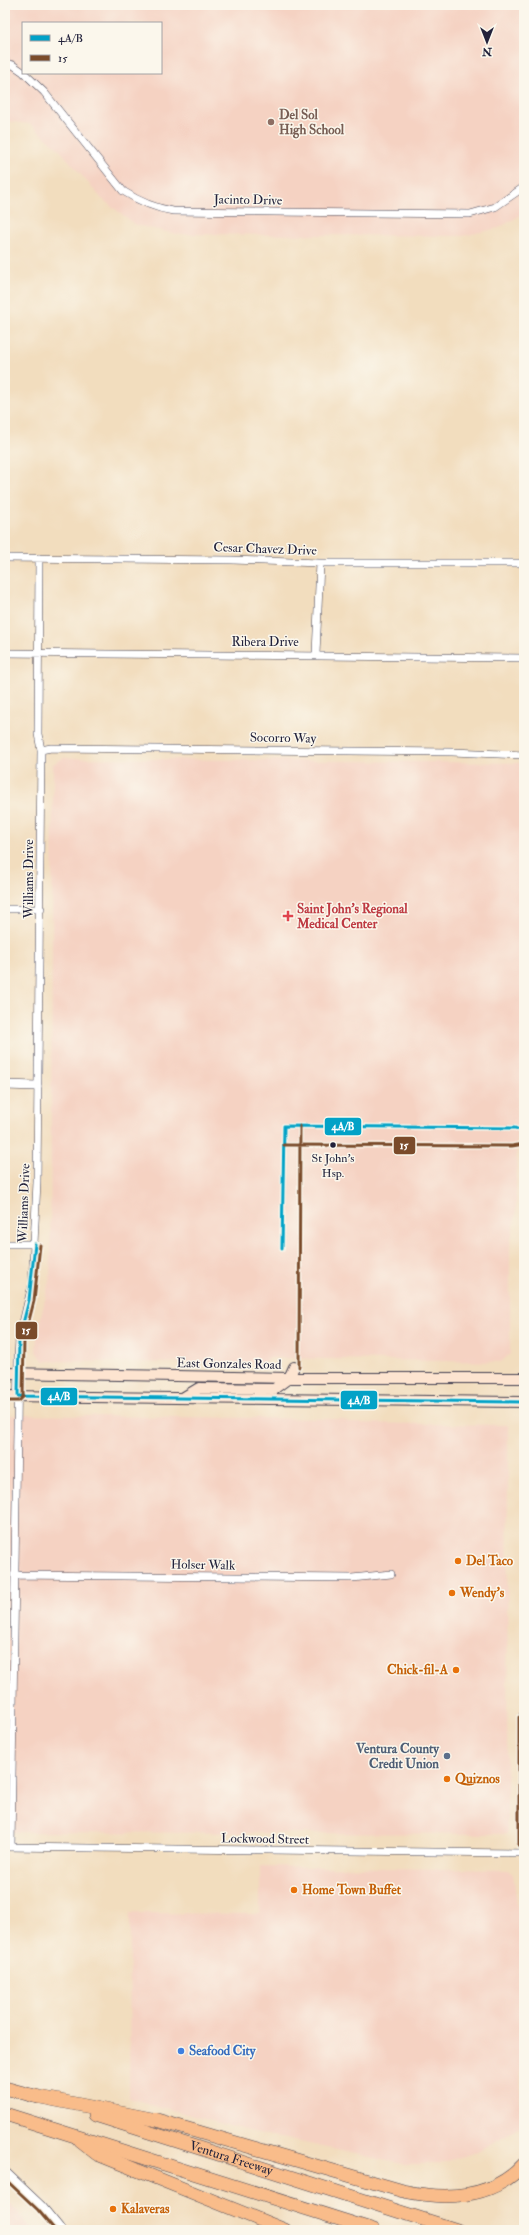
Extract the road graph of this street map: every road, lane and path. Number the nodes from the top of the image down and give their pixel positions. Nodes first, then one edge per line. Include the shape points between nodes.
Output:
1 (5, 63) edge
2 (22, 72) edge
3 (25, 74) edge
4 (524, 187) edge
5 (5, 558) edge
6 (39, 558) junction
7 (524, 562) edge
8 (320, 563) junction
9 (38, 652) junction
10 (5, 653) edge
11 (316, 654) junction
12 (524, 658) edge
13 (41, 750) junction
14 (524, 755) edge
15 (5, 909) edge
16 (41, 909) junction
17 (5, 1085) edge
18 (37, 1086) junction
19 (5, 1244) edge
20 (34, 1244) junction
21 (294, 1367) dead end
22 (5, 1373) edge
23 (18, 1373) junction
24 (289, 1378) junction
25 (524, 1378) edge
26 (5, 1396) edge
27 (18, 1396) junction
28 (184, 1398) junction
29 (524, 1402) edge
30 (391, 1574) dead end
31 (14, 1575) junction
32 (524, 1717) edge
33 (524, 1846) edge
34 (8, 1847) edge
35 (524, 1853) edge
36 (5, 2088) edge
37 (30, 2095) junction
38 (5, 2114) edge
39 (71, 2134) junction
40 (524, 2164) edge
41 (5, 2172) edge
42 (62, 2230) edge
43 (284, 2230) edge
44 (374, 2230) edge
45 (457, 2230) edge

1 - 2 street, Jacinto Drive
3 - 4 street, Jacinto Drive via 44,92 124,191 138,201 155,208 173,211 470,214 495,207
5 - 6 street, Cesar Chavez Drive
6 - 8 street, Cesar Chavez Drive
6 - 9 street, Williams Drive
7 - 8 street, Cesar Chavez Drive
8 - 11 street
9 - 10 street, Ribera Drive
9 - 11 street, Ribera Drive
9 - 13 street, Williams Drive via 38,734
11 - 12 street, Ribera Drive
13 - 14 street, Socorro Way via 58,748
13 - 16 street, Williams Drive
15 - 16 street
16 - 18 street, Williams Drive
17 - 18 street
18 - 20 street, Williams Drive
19 - 20 street
20 - 23 street, Williams Drive via 30,1295 19,1339
21 - 24 main road
22 - 23 main road, East Gonzales Road
23 - 24 main road, East Gonzales Road
23 - 27 street, Williams Drive
24 - 25 main road, East Gonzales Road
24 - 28 main road via 274,1389 199,1388
26 - 27 main road
27 - 28 main road
27 - 31 street, Williams Drive
28 - 29 main road
30 - 31 street, Holser Walk via 352,1578
31 - 34 street, Williams Drive
32 - 33 main road
34 - 35 street, Lockwood Street
36 - 37 highway, Ventura Freeway
37 - 40 highway via 157,2120 402,2191 435,2197 451,2198 486,2189 504,2180
37 - 45 highway, Ventura Freeway
38 - 39 highway, Ventura Freeway
39 - 43 highway via 97,2154
39 - 44 highway, Ventura Freeway
41 - 42 street

